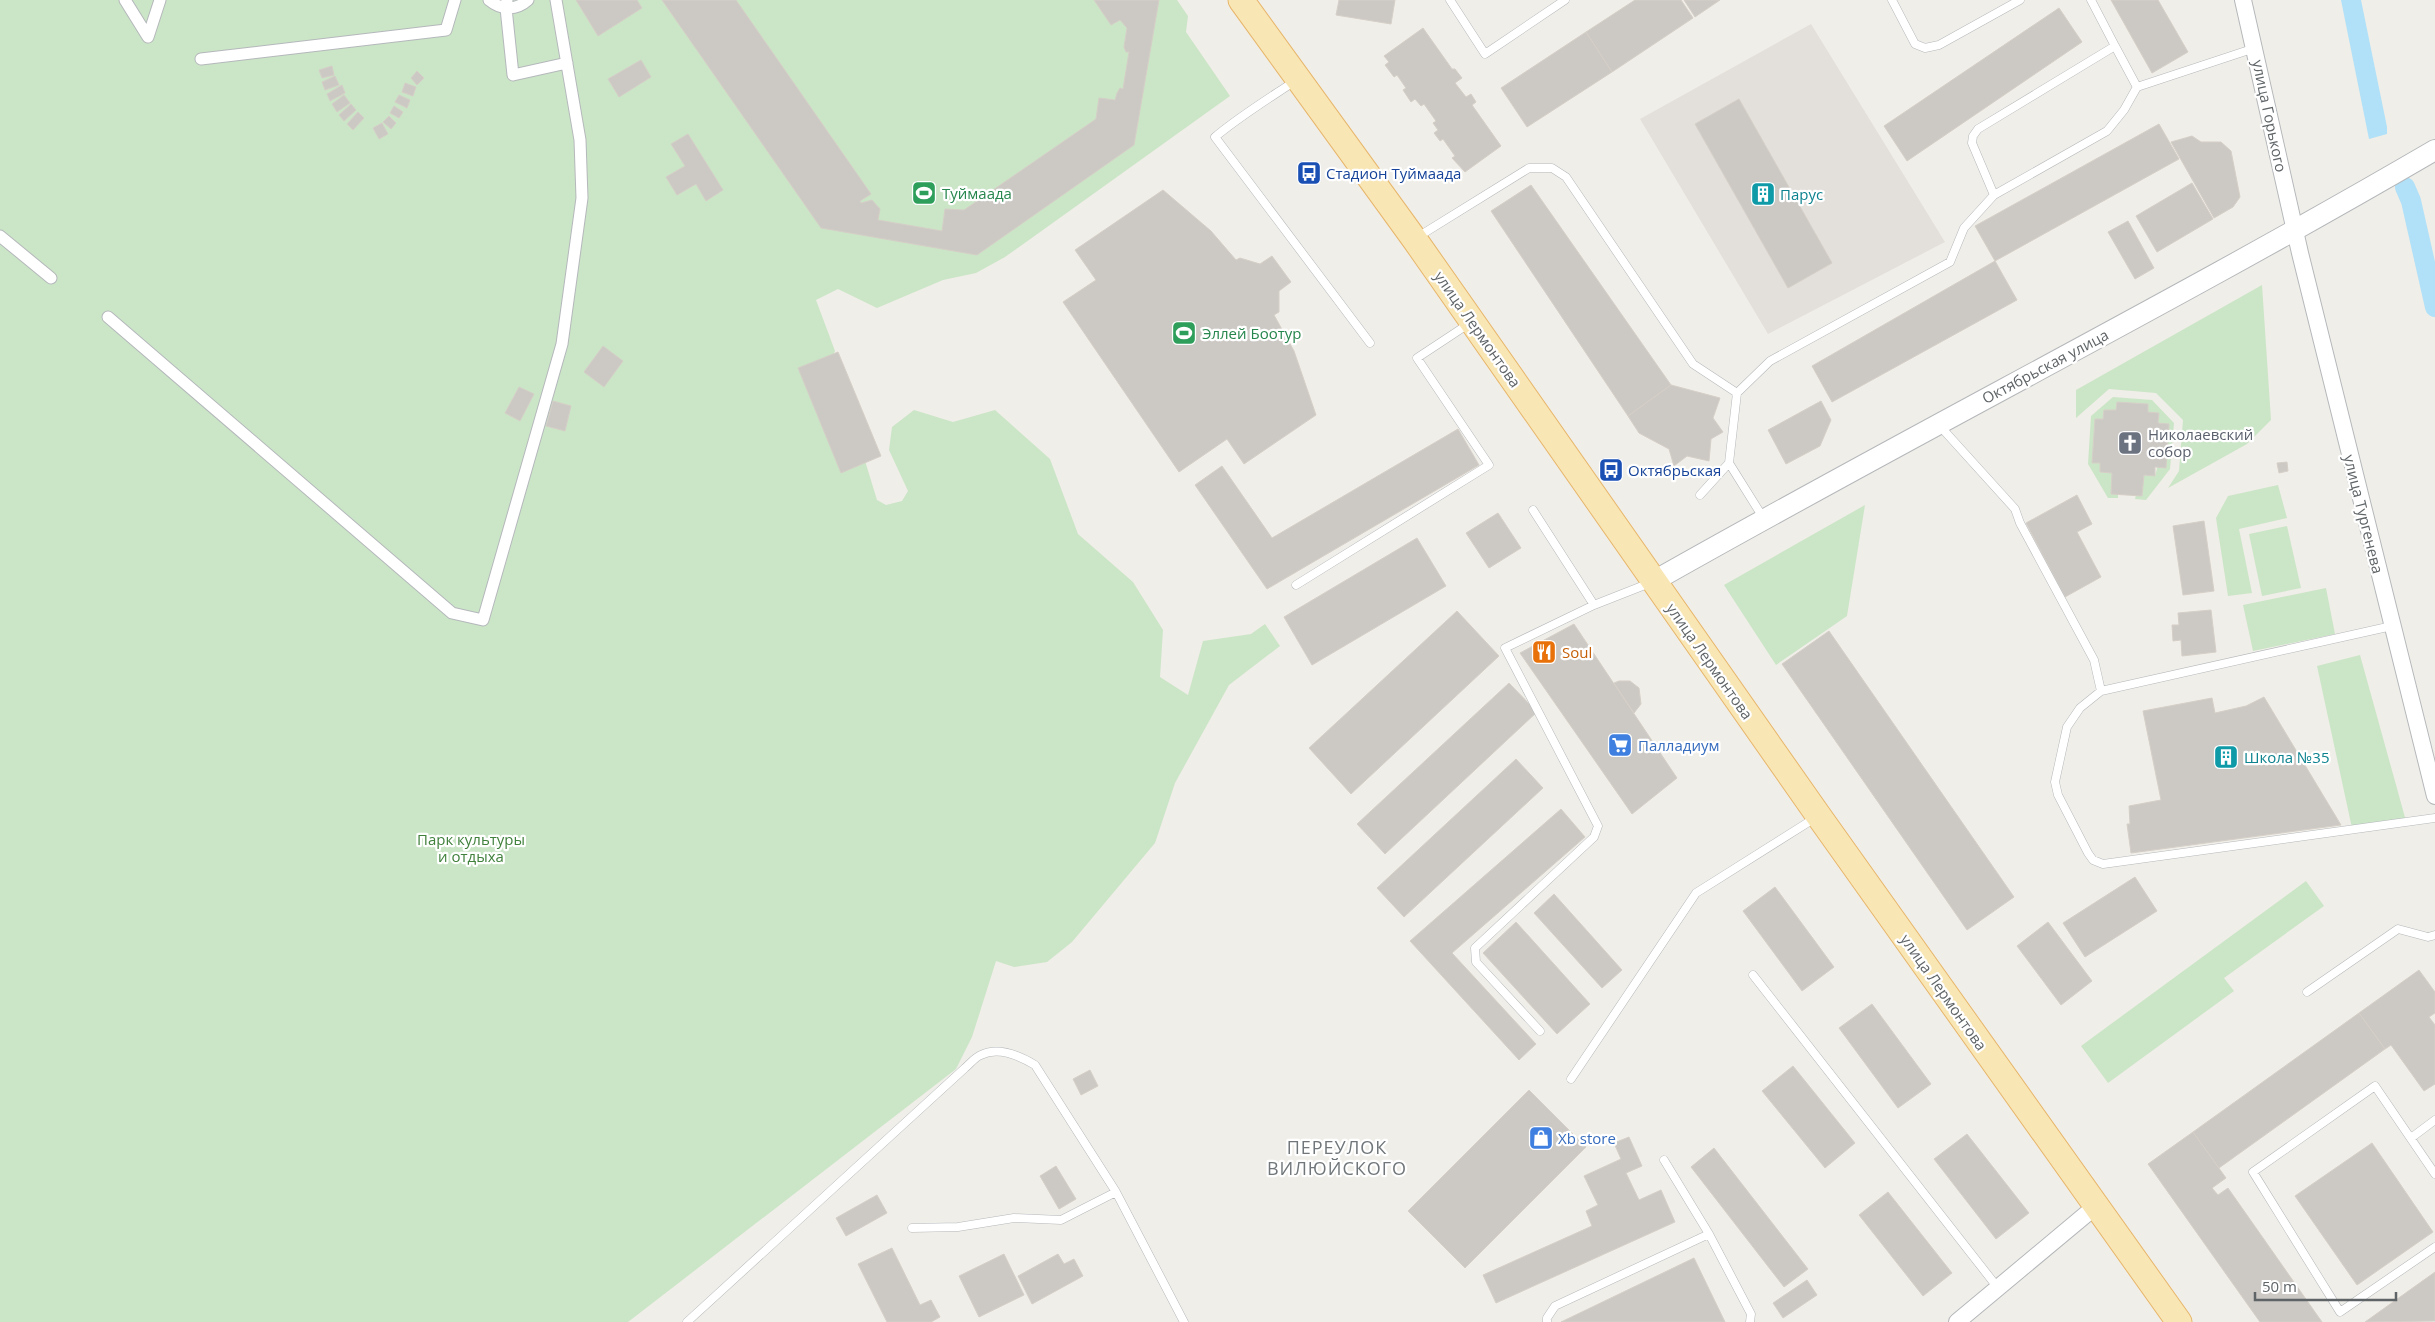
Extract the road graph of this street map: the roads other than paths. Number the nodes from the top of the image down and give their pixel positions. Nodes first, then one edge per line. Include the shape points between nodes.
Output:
1 (125, 0) edge
2 (160, 0) edge
3 (455, 0) edge
4 (489, 0) edge
5 (528, 0) edge
6 (556, 0) edge
7 (1241, 0) edge
8 (1450, 0) edge
9 (1565, 0) edge
10 (1892, 0) edge
11 (2020, 0) edge
12 (2091, 0) edge
13 (2243, 0) edge
14 (507, 4) edge
15 (2115, 46) junction
16 (2255, 48) junction
17 (201, 59) dead end
18 (567, 63) junction
19 (1297, 79) junction
20 (2137, 87) junction
21 (2435, 150) edge
22 (1994, 195) junction
23 (2295, 232) junction
24 (0, 236) edge
25 (1415, 240) junction
26 (51, 278) dead end
27 (108, 317) dead end
28 (1472, 321) junction
29 (1370, 343) dead end
30 (1738, 392) junction
31 (1938, 424) junction
32 (1728, 463) junction
33 (1700, 495) dead end
34 (1532, 510) dead end
35 (1764, 520) junction
36 (1654, 581) junction
37 (1296, 585) dead end
38 (1594, 605) junction
39 (2392, 626) junction
40 (2101, 691) junction
41 (2435, 796) edge
42 (1818, 815) junction
43 (2435, 818) edge
44 (2435, 935) edge
45 (1753, 975) dead end
46 (2307, 992) dead end
47 (1540, 1031) dead end
48 (1571, 1078) dead end
49 (2435, 1120) edge
50 (2410, 1138) junction
51 (1664, 1160) dead end
52 (2435, 1174) edge
53 (1116, 1192) junction
54 (2096, 1206) junction
55 (912, 1228) dead end
56 (1709, 1234) junction
57 (2435, 1246) edge
58 (1998, 1288) junction
59 (687, 1322) edge
60 (1184, 1322) edge
61 (1547, 1322) edge
62 (1750, 1322) edge
63 (1957, 1322) edge
64 (2179, 1322) edge

1 - 2 street via 148,37
3 - 17 street via 446,30
4 - 14 street via 496,5
5 - 14 street via 517,7
6 - 18 street
7 - 19 main road, улица Лермонтова
8 - 9 lane via 1486,54
10 - 11 lane via 1915,44 1924,48 1939,45
12 - 15 lane
13 - 16 street, улица Горького
14 - 18 street via 514,75
15 - 20 lane
15 - 22 lane via 1978,129 1972,144
16 - 20 lane
16 - 23 street, улица Горького
18 - 27 street via 580,140 582,198 562,344 483,620 452,613
19 - 25 main road, улица Лермонтова
19 - 29 lane via 1215,137
20 - 22 lane via 2107,130
21 - 23 street, Октябрьская улица
22 - 30 lane via 1964,228 1950,262 1770,360
23 - 31 street, Октябрьская улица
23 - 39 street, улица Тургенева
24 - 26 street
25 - 28 main road, улица Лермонтова
25 - 30 lane via 1529,168 1552,168 1566,177 1693,364
28 - 36 main road, улица Лермонтова
28 - 37 lane via 1417,358 1490,465
30 - 32 lane
31 - 35 street, Октябрьская улица
31 - 40 lane via 2015,509 2094,660
32 - 33 lane
32 - 35 lane
34 - 38 lane
35 - 36 street, Октябрьская улица
36 - 38 lane
36 - 42 main road, улица Лермонтова
38 - 47 lane via 1504,648 1598,826 1594,837 1475,948 1476,962
39 - 40 lane
39 - 41 street, улица Тургенева
40 - 43 lane via 2080,708 2067,727 2055,782 2061,802 2093,860 2104,864
42 - 48 lane via 1696,893
42 - 54 main road, улица Лермонтова
44 - 46 lane via 2398,930
45 - 58 lane
49 - 50 lane
50 - 52 lane
50 - 57 lane via 2375,1086 2253,1172 2340,1312
51 - 56 lane
53 - 55 lane via 1062,1220 1014,1218 958,1227
53 - 59 lane via 1036,1065 1018,1055 1000,1051 981,1054
53 - 60 lane
54 - 58 street
54 - 64 main road, улица Лермонтова
56 - 61 lane via 1555,1306
56 - 62 lane via 1752,1314
58 - 63 street

